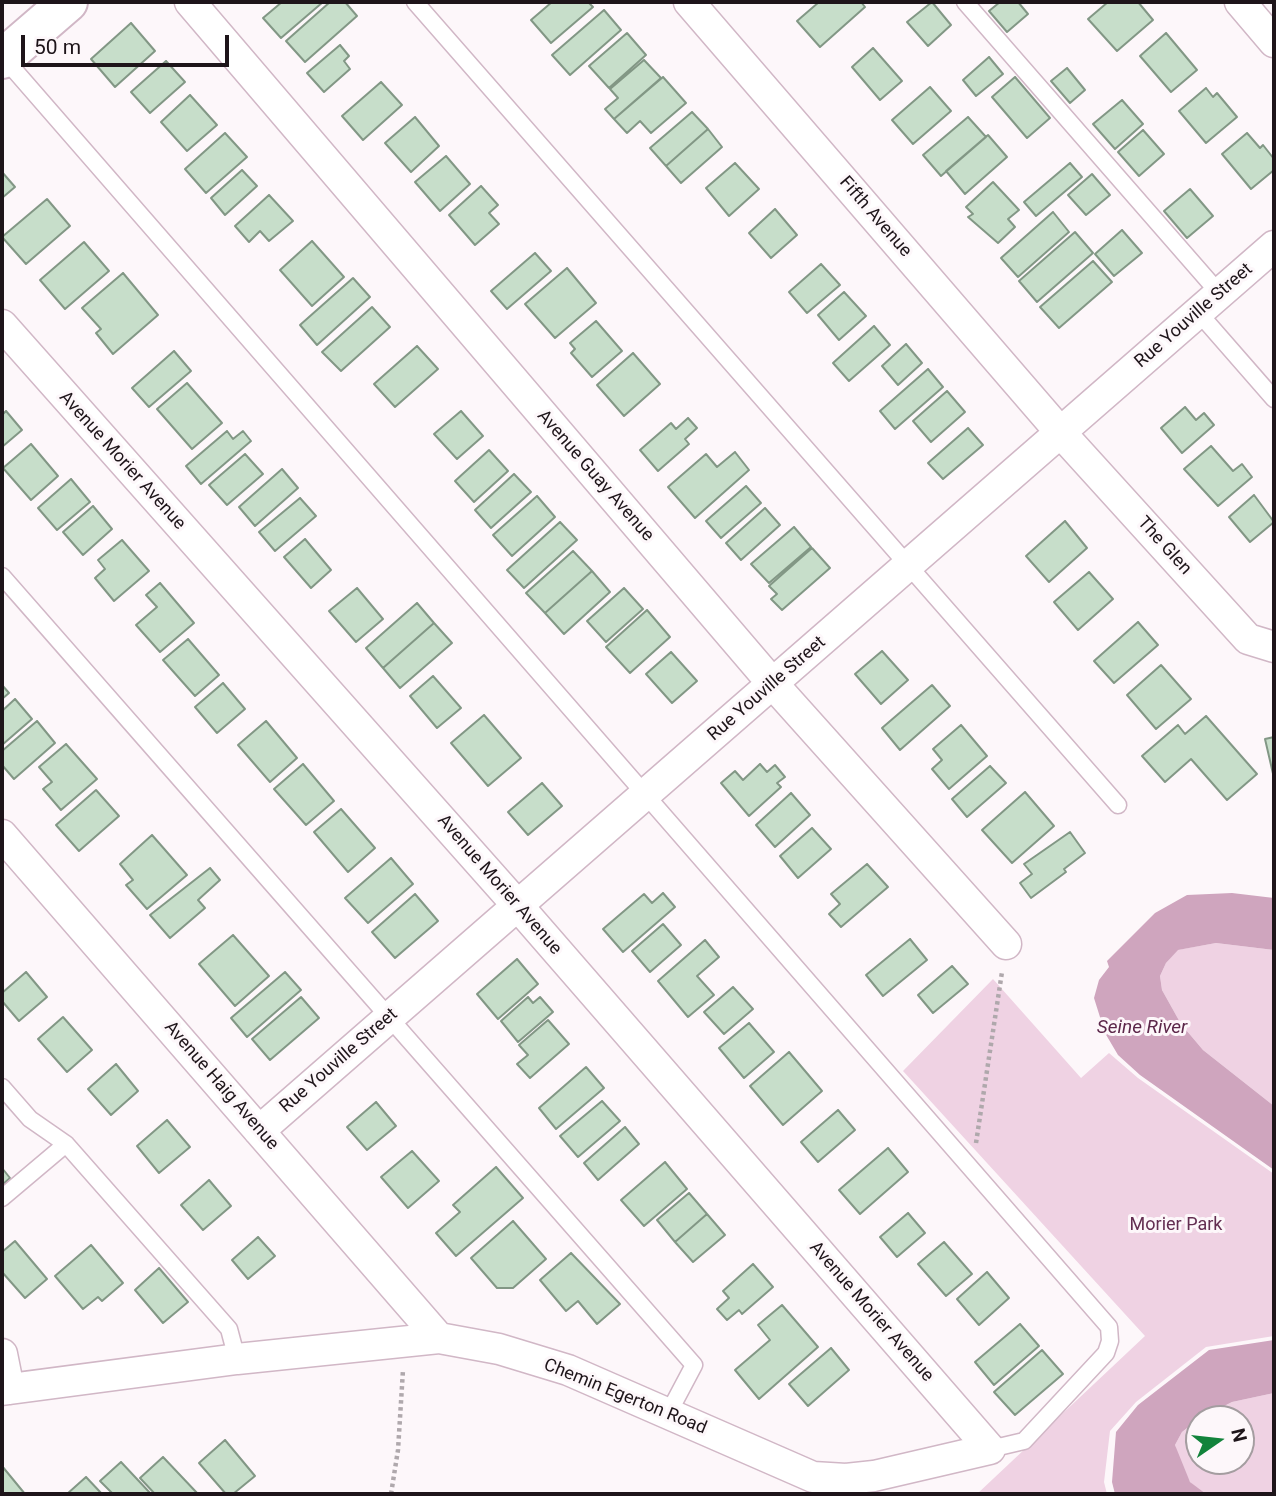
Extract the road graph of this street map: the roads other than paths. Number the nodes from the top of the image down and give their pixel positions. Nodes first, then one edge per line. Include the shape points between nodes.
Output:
1 (68, 2) edge
2 (190, 2) edge
3 (415, 2) edge
4 (689, 2) edge
5 (965, 2) edge
6 (1241, 2) edge
7 (1274, 42) edge
8 (2, 57) edge
9 (1274, 246) edge
10 (1208, 302) junction
11 (2, 325) edge
12 (1274, 399) edge
13 (1061, 433) junction
14 (908, 567) junction
15 (2, 576) edge
16 (1274, 647) edge
17 (773, 684) junction
18 (647, 794) junction
19 (1118, 805) dead end
20 (2, 835) edge
21 (518, 906) junction
22 (1006, 944) road end
23 (390, 1016) junction
24 (2, 1087) edge
25 (259, 1131) junction
26 (66, 1144) junction
27 (2, 1198) edge
28 (439, 1338) junction
29 (2, 1354) edge
30 (237, 1359) junction
31 (5, 1390) edge
32 (668, 1413) junction
33 (990, 1449) junction

1 - 8 street
2 - 17 street, Avenue Guay Avenue
3 - 14 lane
4 - 13 street, Fifth Avenue
5 - 10 lane
6 - 7 street
8 - 18 lane
9 - 10 street, Rue Youville Street
10 - 12 lane
10 - 13 street, Rue Youville Street
11 - 21 street, Avenue Morier Avenue
13 - 14 street, Rue Youville Street
13 - 16 street, The Glen via 1248,639
14 - 17 street, Rue Youville Street
14 - 19 lane
15 - 23 lane
17 - 18 street, Rue Youville Street
17 - 22 street, Avenue Guay Avenue
18 - 21 street, Rue Youville Street
18 - 33 lane via 1109,1326 1106,1353 1024,1441
20 - 25 street, Avenue Haig Avenue
21 - 23 street, Rue Youville Street
21 - 33 street, Avenue Morier Avenue
23 - 25 street, Rue Youville Street
23 - 32 lane via 694,1364
24 - 26 lane via 30,1119
25 - 28 street, Avenue Haig Avenue
26 - 27 lane
26 - 30 lane via 229,1329
28 - 30 street, Chemin Egerton Road
28 - 32 street, Chemin Egerton Road via 499,1349 568,1370
29 - 31 street
30 - 31 street, Chemin Egerton Road
32 - 33 street, Chemin Egerton Road via 813,1477 874,1476

